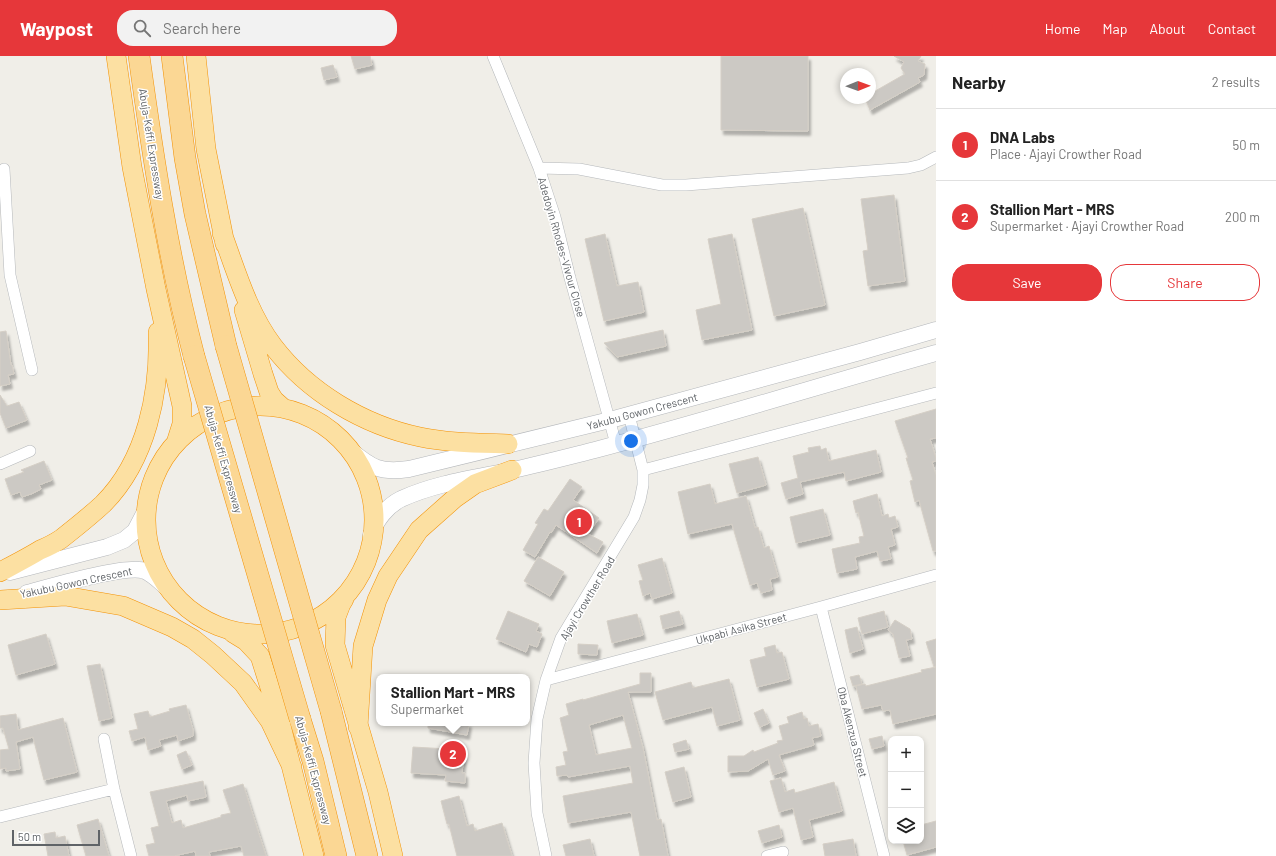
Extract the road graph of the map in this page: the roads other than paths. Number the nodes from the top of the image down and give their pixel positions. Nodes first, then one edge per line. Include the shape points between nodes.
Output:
1 (116, 56) edge
2 (139, 56) edge
3 (172, 56) edge
4 (196, 56) edge
5 (493, 56) edge
6 (936, 157) edge
7 (539, 168) junction
8 (4, 169) dead end
9 (222, 233) junction
10 (5, 277) edge
11 (156, 289) junction
12 (936, 330) edge
13 (936, 353) edge
14 (32, 370) dead end
15 (936, 393) edge
16 (283, 408) junction
17 (629, 415) junction
18 (610, 420) junction
19 (635, 439) junction
20 (176, 443) junction
21 (508, 444) junction
22 (616, 444) junction
23 (350, 450) junction
24 (30, 451) dead end
25 (0, 464) edge
26 (512, 470) junction
27 (643, 470) junction
28 (147, 508) junction
29 (371, 535) junction
30 (0, 573) edge
31 (936, 575) edge
32 (170, 590) junction
33 (350, 591) junction
34 (0, 599) edge
35 (821, 607) junction
36 (226, 630) junction
37 (546, 680) junction
38 (358, 727) junction
39 (104, 739) dead end
40 (292, 767) junction
41 (114, 789) junction
42 (0, 817) edge
43 (783, 852) dead end
44 (131, 856) edge
45 (314, 856) edge
46 (336, 856) edge
47 (367, 856) edge
48 (393, 856) edge
49 (546, 856) edge
50 (767, 856) edge
51 (884, 856) edge

1 - 11 highway, Abuja-Keffi Expressway via 132,167
2 - 46 highway, Abuja-Keffi Expressway, bridge via 155,172 180,304 313,762
3 - 47 highway, bridge via 184,158 226,346 331,712
4 - 9 highway via 206,149
5 - 7 street, Adedoyin Rhodes-Vivour Close
6 - 7 street via 908,168 686,185 662,185 579,169
7 - 18 street, Adedoyin Rhodes-Vivour Close via 555,217
8 - 10 street
9 - 16 highway via 262,374 269,392
9 - 21 highway via 247,300 262,328 294,370 314,387 368,421 397,431 465,443
10 - 14 street
11 - 20 highway, Abuja-Keffi Expressway via 182,406 182,424
11 - 30 highway via 158,350 155,388 150,414 137,454 103,504 60,540
12 - 17 main road, Yakubu Gowon Crescent
13 - 19 main road
15 - 27 street
16 - 20 highway via 244,407 225,412 207,419
16 - 23 highway via 318,422 334,433
17 - 18 main road, Yakubu Gowon Crescent
17 - 19 street, Ajayi Crowther Road
18 - 21 main road, Yakubu Gowon Crescent
18 - 22 street, Adedoyin Rhodes-Vivour Close
19 - 22 main road
19 - 27 street, Ajayi Crowther Road
20 - 28 highway via 156,473
21 - 23 main road, Yakubu Gowon Crescent via 396,471 372,466
22 - 26 main road
23 - 29 highway via 364,472 369,487 374,517
24 - 25 street
26 - 29 main road via 446,484 400,500 382,514
26 - 38 highway via 475,484 455,498 418,530 388,576 377,600 363,646
27 - 37 street, Ajayi Crowther Road via 643,485 634,517 561,638
28 - 30 main road via 135,531 124,540 107,547
28 - 32 highway via 152,554
29 - 33 highway via 364,563
31 - 35 street, Ukpabi Asika Street
32 - 34 main road, Yakubu Gowon Crescent via 152,575 137,569 110,572
32 - 36 highway via 195,614
33 - 36 highway via 321,617 285,632 265,635
33 - 38 highway via 336,617 335,645
34 - 40 highway via 65,596 123,606 193,639 243,683 270,720
35 - 37 street, Ukpabi Asika Street
35 - 51 street, Oba Akenzua Street
36 - 40 highway, Abuja-Keffi Expressway via 246,641 260,656
37 - 49 street, Ajayi Crowther Road via 537,719 534,763 536,813
38 - 48 highway via 378,792
39 - 41 street
40 - 45 highway, Abuja-Keffi Expressway
41 - 42 street
41 - 44 street
43 - 50 street

